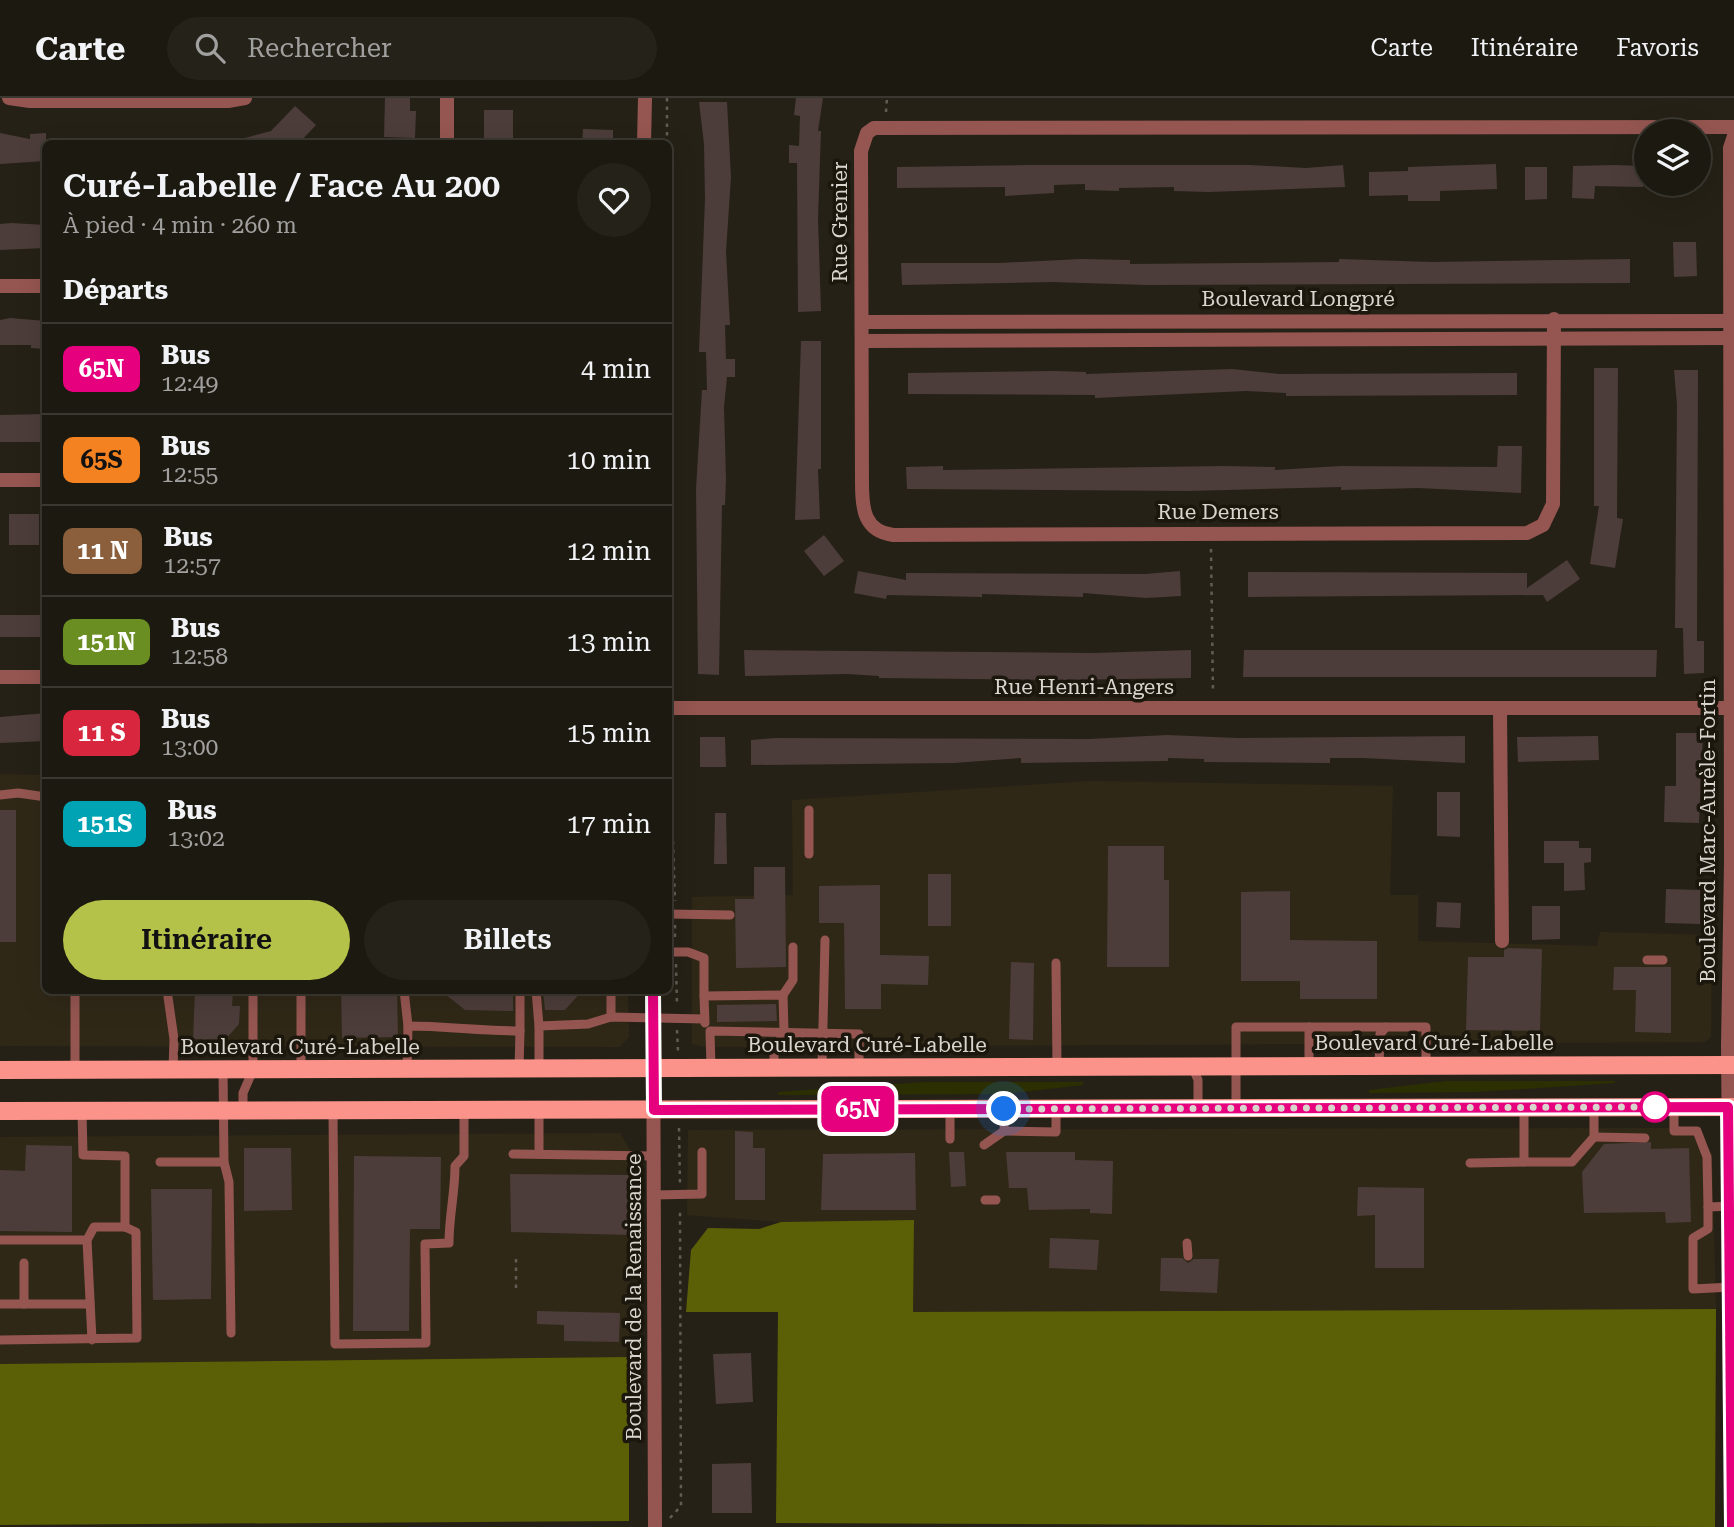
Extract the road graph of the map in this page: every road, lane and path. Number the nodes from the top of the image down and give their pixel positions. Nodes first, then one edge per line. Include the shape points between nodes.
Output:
1 (9, 98) edge
2 (245, 98) edge
3 (447, 98) edge
4 (645, 98) edge
5 (667, 98) edge
6 (887, 98) edge
7 (885, 115) dead end
8 (1734, 128) edge
9 (1734, 136) edge
10 (447, 140) edge
11 (644, 140) edge
12 (667, 140) edge
13 (0, 286) edge
14 (42, 286) edge
15 (1554, 319) junction
16 (1732, 321) edge
17 (862, 322) junction
18 (1554, 338) junction
19 (1732, 338) edge
20 (862, 341) junction
21 (0, 480) edge
22 (42, 480) edge
23 (1211, 549) dead end
24 (0, 677) edge
25 (42, 677) edge
26 (1213, 697) dead end
27 (672, 708) edge
28 (1732, 708) edge
29 (1500, 709) junction
30 (0, 795) edge
31 (42, 796) edge
32 (809, 810) dead end
33 (672, 814) edge
34 (809, 854) dead end
35 (1732, 881) edge
36 (675, 901) dead end
37 (672, 914) edge
38 (730, 915) dead end
39 (675, 926) dead end
40 (675, 934) dead end
41 (825, 940) dead end
42 (1502, 942) dead end
43 (793, 947) dead end
44 (672, 952) edge
45 (1647, 960) dead end
46 (1663, 960) dead end
47 (1056, 963) dead end
48 (676, 965) dead end
49 (75, 994) edge
50 (168, 994) edge
51 (253, 994) edge
52 (301, 994) edge
53 (404, 994) edge
54 (520, 994) edge
55 (537, 994) edge
56 (611, 994) edge
57 (653, 994) edge
58 (783, 995) junction
59 (704, 996) junction
60 (677, 1007) dead end
61 (611, 1017) junction
62 (704, 1019) junction
63 (654, 1020) junction
64 (408, 1026) junction
65 (539, 1026) junction
66 (1309, 1027) junction
67 (1386, 1027) junction
68 (520, 1031) junction
69 (677, 1031) dead end
70 (710, 1031) junction
71 (783, 1031) junction
72 (824, 1034) junction
73 (1731, 1065) edge
74 (1192, 1066) junction
75 (1236, 1066) junction
76 (1309, 1066) junction
77 (1379, 1066) junction
78 (1426, 1066) junction
79 (822, 1067) junction
80 (1058, 1067) junction
81 (654, 1068) junction
82 (677, 1068) junction
83 (711, 1068) junction
84 (774, 1068) junction
85 (859, 1068) junction
86 (519, 1069) junction
87 (539, 1069) junction
88 (0, 1070) edge
89 (75, 1070) junction
90 (173, 1070) junction
91 (223, 1070) junction
92 (253, 1070) junction
93 (301, 1070) junction
94 (407, 1070) junction
95 (1524, 1107) junction
96 (1594, 1107) junction
97 (1674, 1107) junction
98 (1731, 1107) edge
99 (1056, 1108) junction
100 (1198, 1108) junction
101 (1236, 1108) junction
102 (950, 1109) junction
103 (1004, 1109) junction
104 (539, 1110) junction
105 (654, 1110) junction
106 (677, 1110) junction
107 (0, 1111) edge
108 (82, 1111) junction
109 (224, 1111) junction
110 (243, 1111) junction
111 (333, 1111) junction
112 (464, 1111) junction
113 (1004, 1131) junction
114 (1594, 1137) junction
115 (1644, 1138) dead end
116 (950, 1139) dead end
117 (984, 1144) dead end
118 (702, 1152) dead end
119 (513, 1154) dead end
120 (539, 1154) junction
121 (654, 1156) junction
122 (224, 1161) junction
123 (160, 1162) dead end
124 (1524, 1162) junction
125 (1470, 1163) dead end
126 (680, 1183) dead end
127 (654, 1195) junction
128 (680, 1204) dead end
129 (1731, 1206) edge
130 (1708, 1207) junction
131 (125, 1227) junction
132 (0, 1240) edge
133 (87, 1240) junction
134 (1187, 1243) dead end
135 (1188, 1256) dead end
136 (516, 1258) dead end
137 (24, 1263) dead end
138 (1732, 1287) edge
139 (516, 1288) dead end
140 (0, 1304) edge
141 (24, 1304) junction
142 (89, 1304) junction
143 (230, 1333) dead end
144 (0, 1340) edge
145 (92, 1340) junction
146 (674, 1515) dead end
147 (655, 1527) edge
148 (1732, 1527) edge

1 - 2 street
3 - 10 street
4 - 11 street
5 - 12 path
6 - 7 path
8 - 17 street, Rue Grenier via 879,127 867,133 861,151
9 - 16 street, Boulevard Marc-Aurèle-Fortin via 1730,148
13 - 14 street
15 - 16 street, Boulevard Longpré
15 - 17 street, Boulevard Longpré
15 - 18 street, Rue Demers
16 - 19 street, Boulevard Marc-Aurèle-Fortin
17 - 20 street, Rue Grenier
18 - 19 street, Boulevard Longpré
18 - 20 street, Boulevard Longpré
18 - 20 street, Rue Demers via 1552,510 1539,528 1508,534 880,532 868,522 862,504
19 - 28 street, Boulevard Marc-Aurèle-Fortin
21 - 22 street
23 - 26 path
24 - 25 street
27 - 29 street, Rue Henri-Angers
28 - 29 street, Rue Henri-Angers
28 - 35 street, Boulevard Marc-Aurèle-Fortin
29 - 42 street
30 - 31 lane
32 - 34 lane
33 - 36 path
35 - 73 street, Boulevard Marc-Aurèle-Fortin
37 - 38 lane
39 - 40 path
41 - 72 lane
43 - 58 lane via 793,980
44 - 59 lane via 704,958
45 - 46 lane
47 - 80 lane
48 - 60 path
49 - 89 lane
50 - 90 lane
51 - 92 lane
52 - 93 lane
53 - 64 lane
54 - 68 lane
55 - 65 lane
56 - 61 lane
57 - 63 street, Boulevard de la Renaissance
58 - 59 lane
58 - 71 lane
59 - 62 lane
61 - 63 lane
61 - 65 lane via 588,1024
62 - 63 lane
62 - 70 lane
63 - 81 street, Boulevard de la Renaissance
64 - 68 lane
64 - 94 lane
65 - 87 lane
66 - 67 lane
66 - 75 lane via 1236,1027
66 - 76 lane
67 - 77 lane via 1380,1034
67 - 78 lane via 1426,1027
68 - 86 lane
69 - 82 path
70 - 71 lane
70 - 83 lane
71 - 72 lane
71 - 84 lane via 774,1052
72 - 79 lane
72 - 85 lane via 859,1034
73 - 78 main road, Boulevard Curé-Labelle
73 - 98 street, Boulevard Marc-Aurèle-Fortin
74 - 75 main road, Boulevard Curé-Labelle
74 - 80 main road, Boulevard Curé-Labelle
74 - 100 lane via 1198,1080
75 - 76 main road, Boulevard Curé-Labelle
75 - 101 lane
76 - 77 main road, Boulevard Curé-Labelle
77 - 78 main road, Boulevard Curé-Labelle
79 - 84 main road, Boulevard Curé-Labelle
79 - 85 main road, Boulevard Curé-Labelle
80 - 85 main road, Boulevard Curé-Labelle
81 - 82 main road, Boulevard Curé-Labelle
81 - 87 main road, Boulevard Curé-Labelle
81 - 105 street, Boulevard de la Renaissance
82 - 83 main road, Boulevard Curé-Labelle
83 - 84 main road, Boulevard Curé-Labelle
86 - 87 main road, Boulevard Curé-Labelle
86 - 94 main road, Boulevard Curé-Labelle
88 - 89 main road, Boulevard Curé-Labelle
89 - 90 main road, Boulevard Curé-Labelle
90 - 91 main road, Boulevard Curé-Labelle
91 - 92 main road, Boulevard Curé-Labelle
91 - 109 lane
92 - 93 main road, Boulevard Curé-Labelle
92 - 110 lane via 243,1093
93 - 94 main road, Boulevard Curé-Labelle
95 - 96 main road
95 - 101 main road
95 - 124 lane
96 - 97 main road
96 - 114 lane
97 - 98 main road
97 - 130 lane via 1674,1131 1697,1131 1707,1157
98 - 129 street, Boulevard Marc-Aurèle-Fortin
99 - 100 main road
99 - 103 main road
99 - 113 lane via 1056,1132
100 - 101 main road
102 - 103 main road
102 - 106 main road
102 - 116 lane
103 - 113 lane
104 - 105 main road
104 - 112 main road
104 - 120 lane
105 - 106 main road
105 - 121 street, Boulevard de la Renaissance
106 - 126 path
107 - 108 main road
108 - 109 main road
108 - 131 lane via 83,1155 125,1156
109 - 110 main road
109 - 122 lane
110 - 111 main road
111 - 112 main road
111 - 112 lane via 335,1344 426,1343 425,1244 450,1243 455,1166 464,1156
113 - 117 lane
114 - 115 lane
114 - 124 lane via 1572,1162
118 - 127 lane via 702,1194
119 - 120 lane
120 - 121 lane
121 - 127 street, Boulevard de la Renaissance
122 - 123 lane
122 - 143 lane via 229,1182
124 - 125 lane
127 - 147 street, Boulevard de la Renaissance
128 - 146 path via 681,1506
129 - 130 lane
129 - 138 street, Boulevard Marc-Aurèle-Fortin
130 - 138 lane via 1708,1229 1693,1238 1693,1289
131 - 133 lane via 94,1227
131 - 145 lane via 136,1232 137,1338
132 - 133 lane
133 - 142 lane
134 - 135 lane
136 - 139 path
137 - 141 lane
138 - 148 street, Boulevard Marc-Aurèle-Fortin
140 - 141 lane
141 - 142 lane
142 - 145 lane
144 - 145 lane

